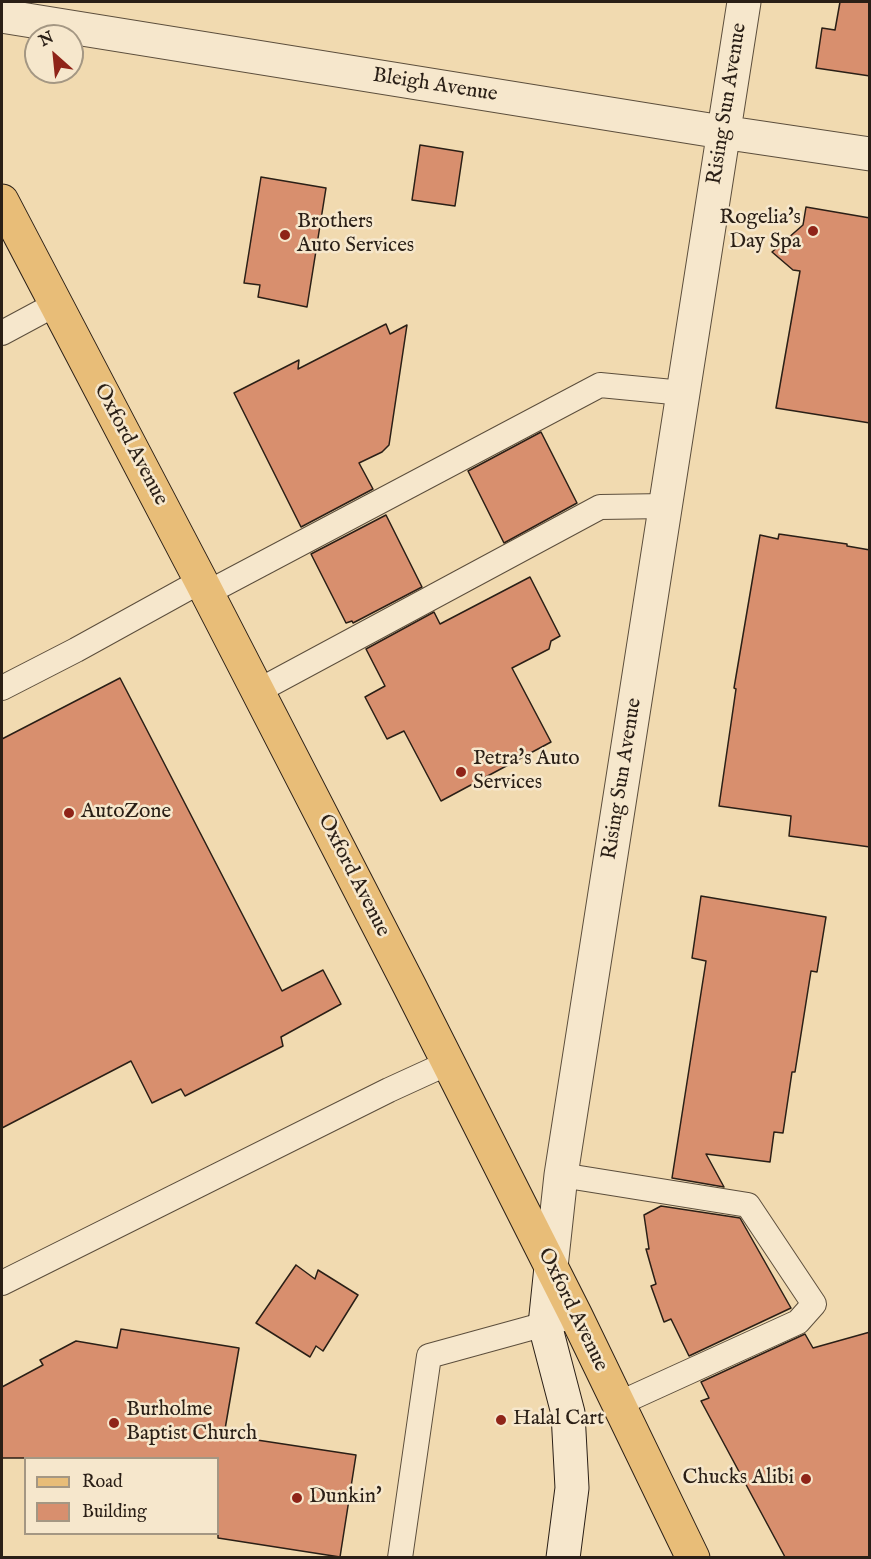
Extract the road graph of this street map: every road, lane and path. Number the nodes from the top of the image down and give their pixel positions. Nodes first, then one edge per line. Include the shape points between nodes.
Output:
1 (744, 2) edge
2 (2, 16) edge
3 (722, 132) junction
4 (870, 153) edge
5 (2, 201) edge
6 (56, 304) junction
7 (2, 333) edge
8 (683, 393) junction
9 (666, 506) junction
10 (204, 587) junction
11 (2, 688) edge
12 (258, 691) junction
13 (448, 1063) junction
14 (561, 1175) junction
15 (551, 1267) junction
16 (2, 1283) edge
17 (576, 1316) junction
18 (545, 1325) junction
19 (618, 1404) junction
20 (400, 1557) edge
21 (563, 1557) edge
22 (693, 1557) edge

1 - 3 street, Rising Sun Avenue
2 - 3 street, Bleigh Avenue
3 - 4 street, Bleigh Avenue
3 - 8 street, Rising Sun Avenue
5 - 6 main road, Oxford Avenue
6 - 7 lane
6 - 10 main road, Oxford Avenue
8 - 9 street, Rising Sun Avenue
8 - 10 lane via 600,385
9 - 12 lane via 600,507
9 - 14 street, Rising Sun Avenue
10 - 11 lane
10 - 12 main road, Oxford Avenue
12 - 13 main road, Oxford Avenue
13 - 15 main road, Oxford Avenue
13 - 16 lane
14 - 15 street, Rising Sun Avenue
14 - 19 lane via 748,1205 814,1304 798,1322
15 - 17 main road, Oxford Avenue
15 - 18 street, Rising Sun Avenue
17 - 18 lane
17 - 19 main road, Oxford Avenue
18 - 20 lane via 429,1356
18 - 21 street, Rising Sun Avenue via 568,1413 572,1488
19 - 22 main road, Oxford Avenue

